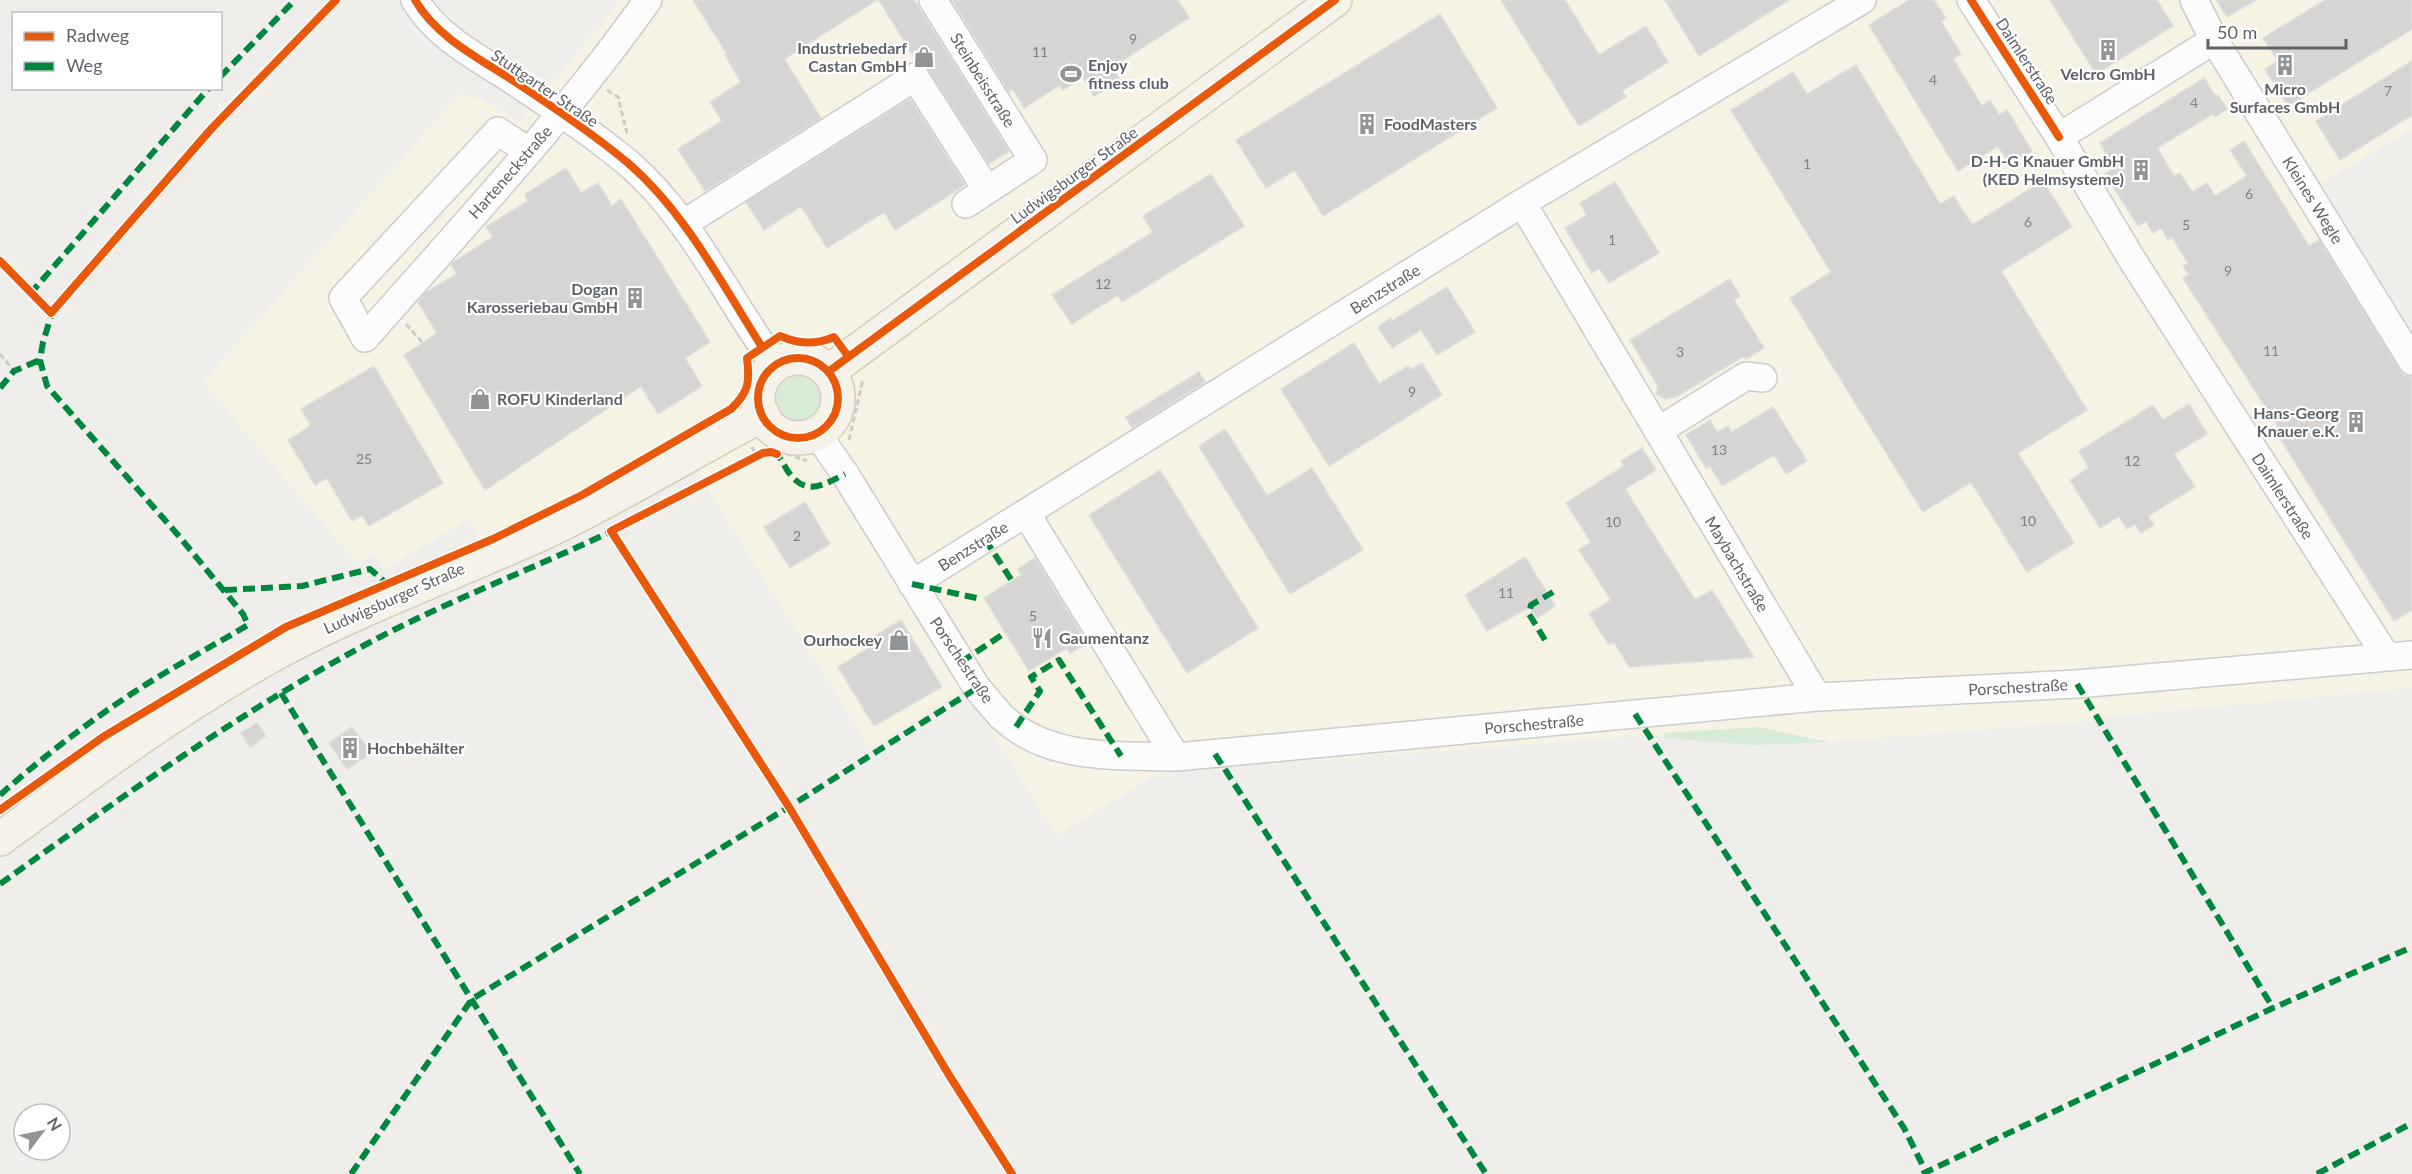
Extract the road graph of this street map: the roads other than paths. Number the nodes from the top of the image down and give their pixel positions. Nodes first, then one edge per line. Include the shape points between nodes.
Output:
1 (415, 0) edge
2 (648, 0) edge
3 (933, 0) edge
4 (1335, 0) edge
5 (1862, 0) edge
6 (1971, 0) edge
7 (2194, 0) edge
8 (2214, 40) junction
9 (561, 114) junction
10 (2059, 137) junction
11 (528, 151) junction
12 (1522, 203) junction
13 (682, 224) junction
14 (773, 349) junction
15 (834, 356) junction
16 (2412, 361) edge
17 (1763, 378) dead end
18 (752, 407) junction
19 (1658, 431) junction
20 (824, 444) junction
21 (1026, 513) junction
22 (912, 584) junction
23 (2399, 656) edge
24 (1817, 696) junction
25 (1176, 757) junction
26 (0, 839) edge

1 - 9 street, Stuttgarter Straße via 444,33
2 - 9 street, Harteneckstraße
3 - 13 street, Steinbeisstraße via 1028,151 976,197 915,77
4 - 15 main road, Ludwigsburger Straße
5 - 12 street, Benzstraße
6 - 10 street, Daimlerstraße
7 - 8 street, Kleines Wegle
8 - 10 street
8 - 16 street, Kleines Wegle
9 - 11 street, Harteneckstraße
9 - 13 street, Stuttgarter Straße via 628,164
10 - 23 street, Daimlerstraße via 2131,258
11 - 11 street, Harteneckstraße via 365,338 343,298 498,131
12 - 19 street, Maybachstraße
12 - 21 street, Benzstraße
13 - 14 street, Stuttgarter Straße
14 - 15 main road via 818,364
14 - 18 main road via 768,373
15 - 20 main road via 837,407
17 - 19 street via 1746,376
18 - 20 main road via 775,430
18 - 26 main road, Ludwigsburger Straße via 601,505 380,602 279,652 186,707
19 - 24 street, Maybachstraße
20 - 22 street, Porschestraße
21 - 22 street, Benzstraße
21 - 25 street
22 - 25 street, Porschestraße via 977,688 1002,716 1030,737 1091,755
23 - 24 street, Porschestraße via 2077,684
24 - 25 street, Porschestraße

